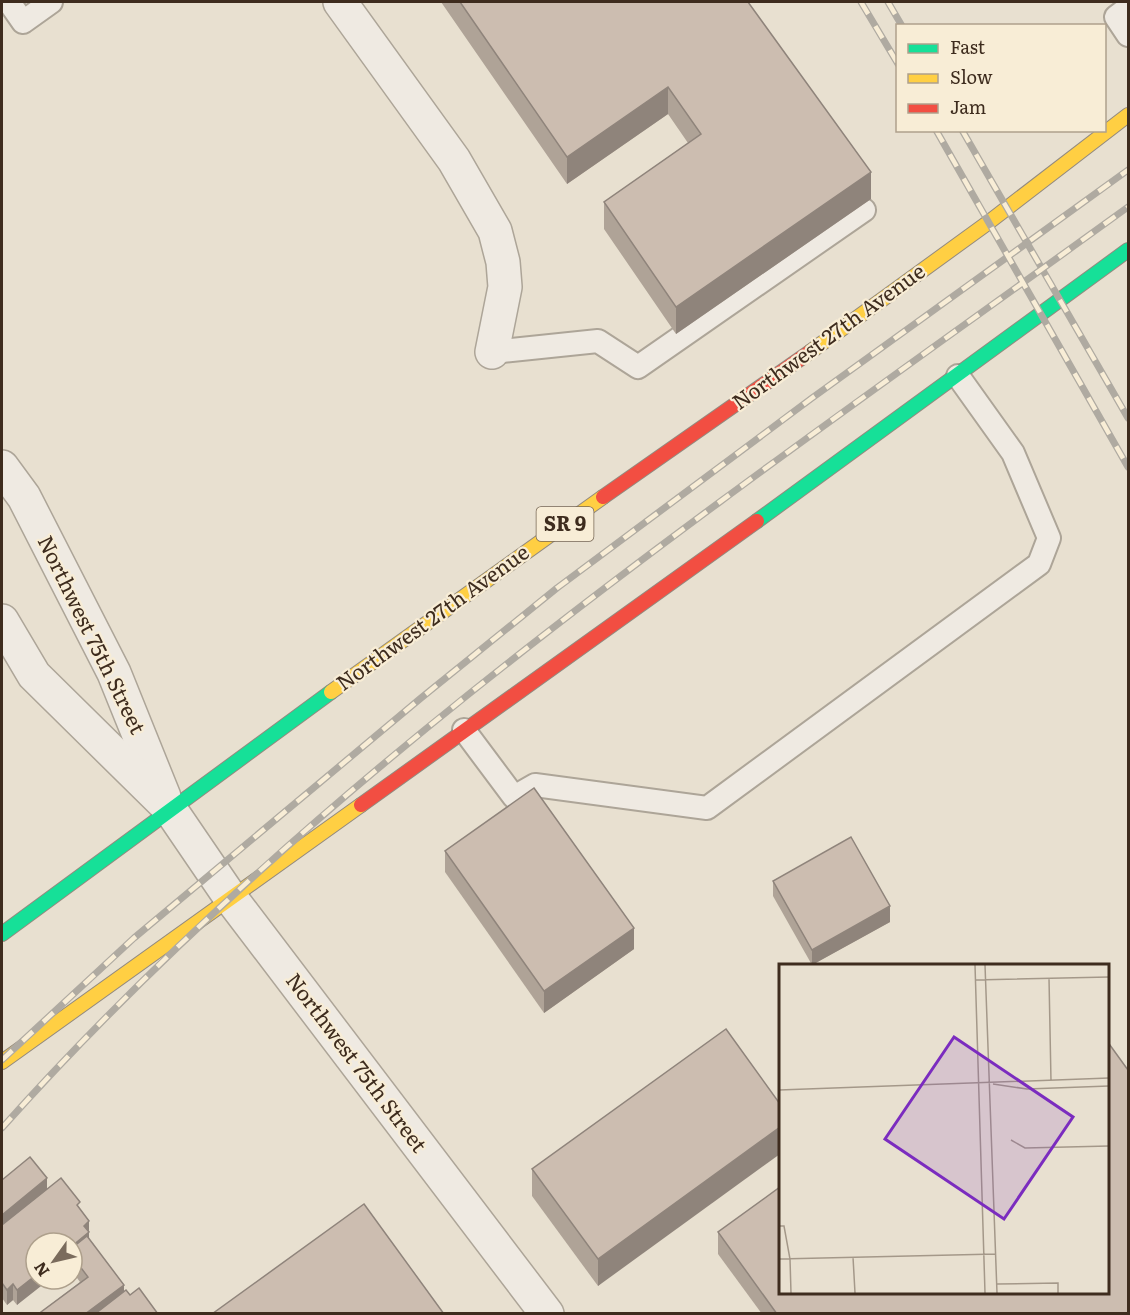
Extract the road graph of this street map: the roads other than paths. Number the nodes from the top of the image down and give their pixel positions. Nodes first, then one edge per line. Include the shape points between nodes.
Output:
1 (9, 2) edge
2 (51, 2) edge
3 (340, 2) edge
4 (1128, 8) edge
5 (1128, 35) edge
6 (1128, 116) edge
7 (864, 210) edge
8 (1128, 250) edge
9 (492, 352) joint
10 (958, 376) junction
11 (2, 467) edge
12 (2, 621) edge
13 (464, 730) junction
14 (170, 809) junction
15 (230, 897) junction
16 (2, 934) edge
17 (2, 1062) edge
18 (547, 1314) edge

1 - 2 lane via 23,22
3 - 9 street via 454,160 495,231 505,287
4 - 5 lane via 1116,17
6 - 14 main road, Northwest 27th Avenue / SR 9 via 794,364 436,614
7 - 9 lane via 638,368 598,341
8 - 10 main road
10 - 13 main road
10 - 13 lane via 1013,453 1049,538 1039,564 707,808 535,785 514,797
11 - 14 street, Northwest 75th Street via 24,497 114,673
12 - 14 street, Northwest 75th Street via 34,675
13 - 15 main road
14 - 15 street, Northwest 75th Street
14 - 16 main road, Northwest 27th Avenue / SR 9
15 - 17 main road
15 - 18 street, Northwest 75th Street

